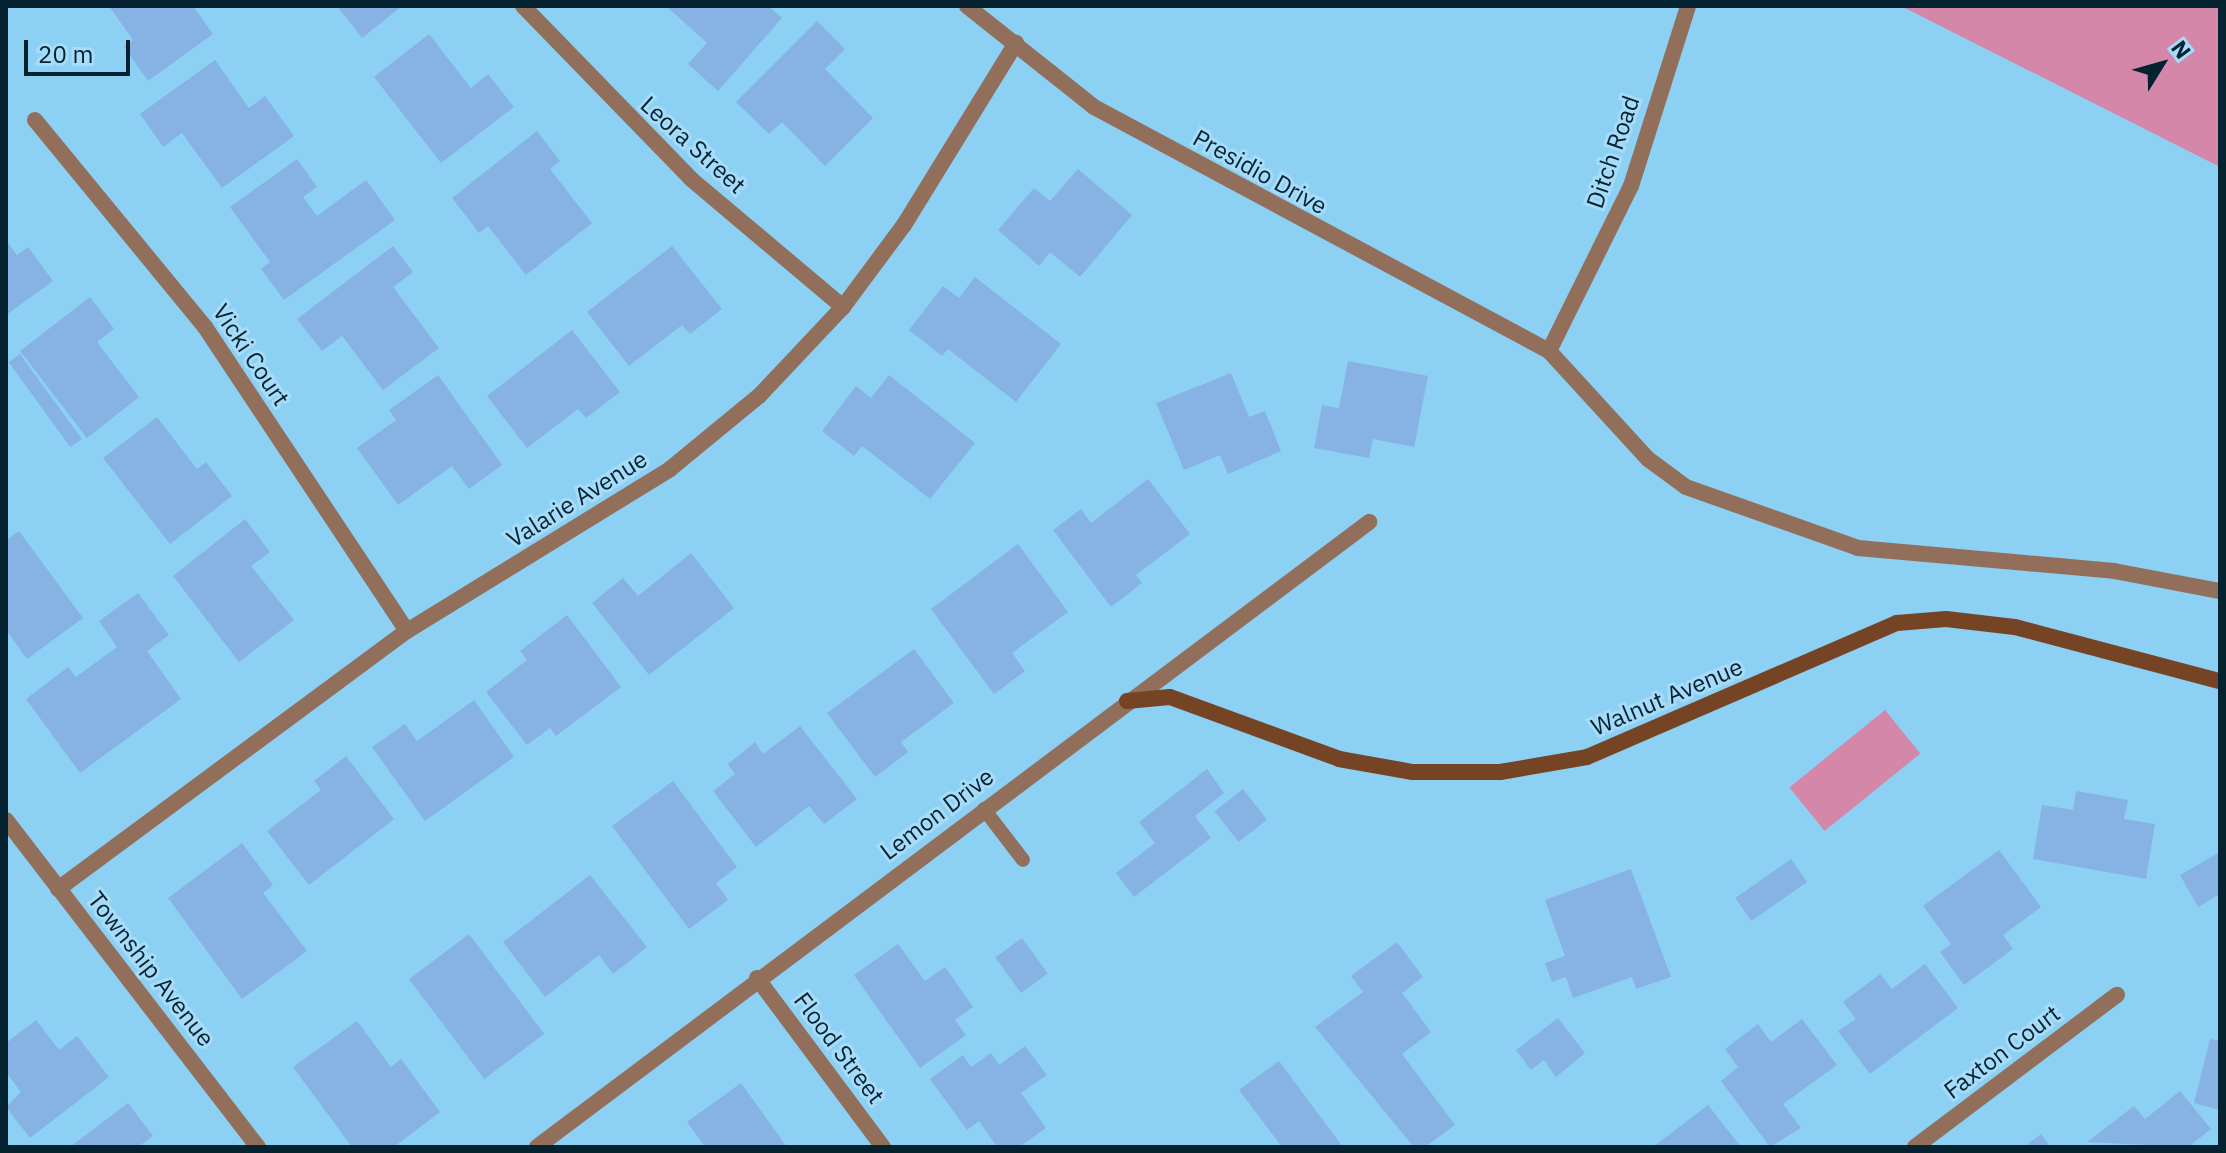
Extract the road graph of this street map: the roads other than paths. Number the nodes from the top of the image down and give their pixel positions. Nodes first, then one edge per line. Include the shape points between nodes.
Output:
1 (523, 6) edge
2 (967, 6) edge
3 (1688, 6) edge
4 (1016, 43) junction
5 (35, 120) dead end
6 (843, 307) junction
7 (1549, 351) junction
8 (1369, 522) dead end
9 (2220, 591) edge
10 (407, 631) junction
11 (2220, 681) edge
12 (1127, 701) junction
13 (984, 809) junction
14 (6, 820) edge
15 (1023, 860) dead end
16 (58, 889) junction
17 (757, 978) junction
18 (2117, 995) dead end
19 (258, 1147) edge
20 (537, 1147) edge
21 (883, 1147) edge
22 (1915, 1147) edge

1 - 6 street, Leora Street via 691,179
2 - 4 street, Presidio Drive
3 - 7 street, Ditch Road via 1631,186
4 - 6 street, Valarie Avenue via 904,225
4 - 7 street, Presidio Drive via 1094,107
5 - 10 street, Vicki Court via 205,327
6 - 10 street, Valarie Avenue via 759,396 670,469
7 - 9 street, Presidio Drive via 1648,459 1686,487 1746,511 1858,548 2114,571
8 - 12 street, Lemon Drive
10 - 16 street, Valarie Avenue
11 - 12 street, Walnut Avenue via 2015,627 1946,619 1897,623 1587,757 1500,772 1413,772 1339,759 1170,697
12 - 13 street, Lemon Drive
13 - 15 lane
13 - 17 street, Lemon Drive
14 - 16 street, Township Avenue
16 - 19 street, Township Avenue
17 - 20 street, Lemon Drive
17 - 21 street, Flood Street
18 - 22 street, Faxton Court

